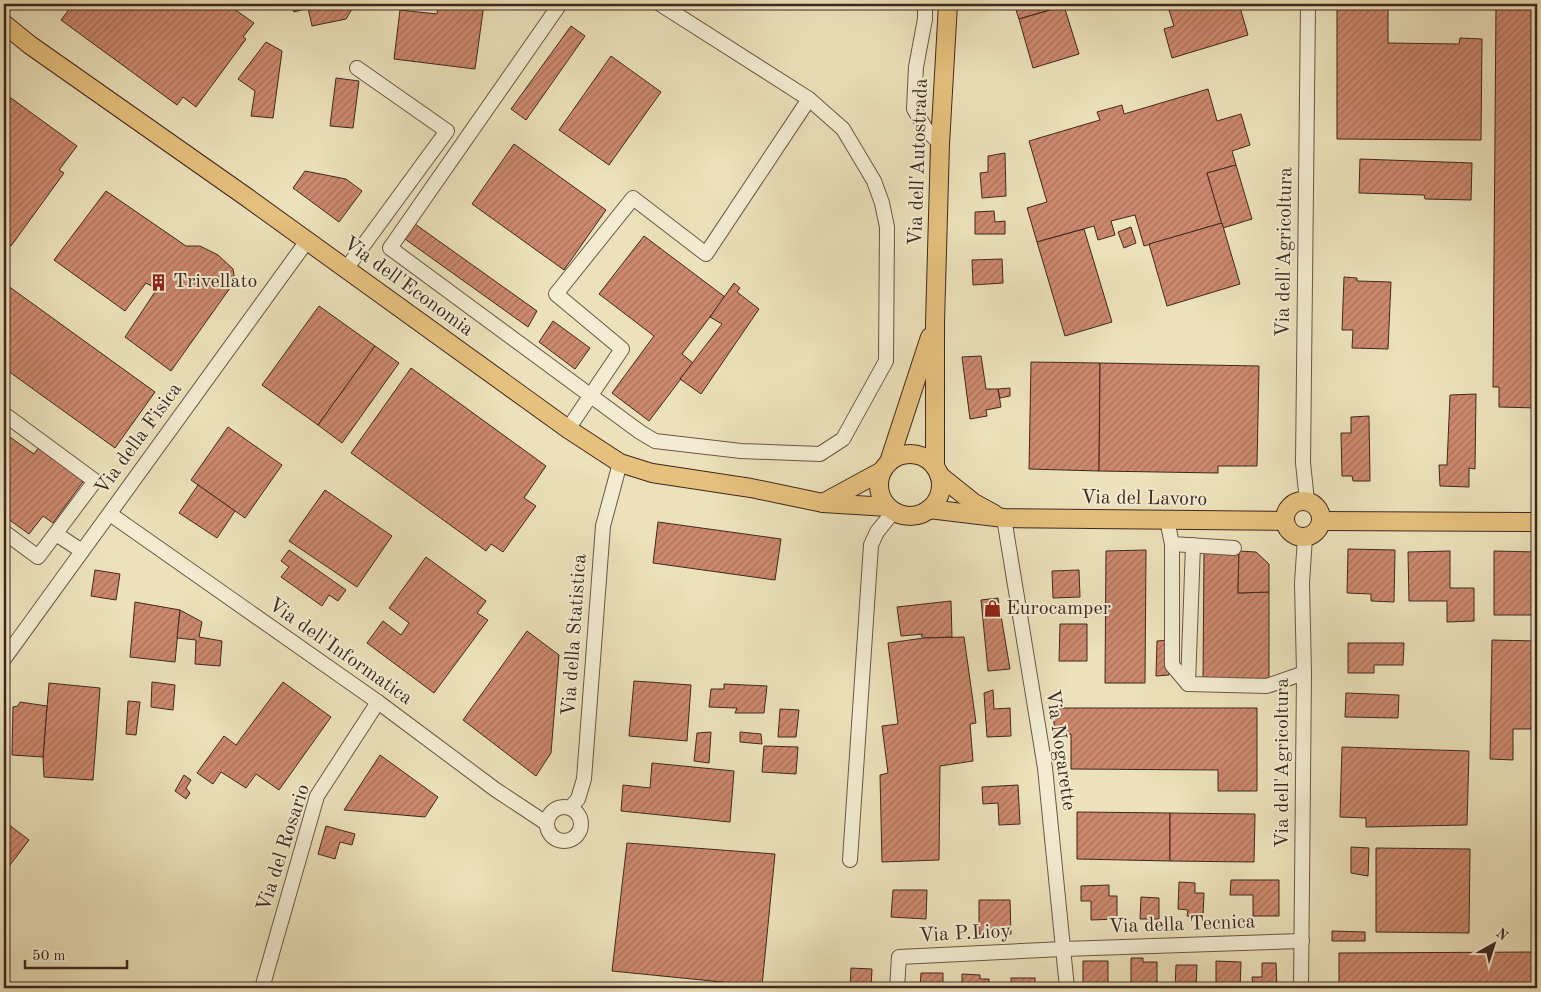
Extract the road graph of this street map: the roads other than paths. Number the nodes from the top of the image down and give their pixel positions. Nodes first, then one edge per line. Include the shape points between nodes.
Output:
1 (560, 4) edge
2 (660, 4) edge
3 (925, 4) edge
4 (948, 4) edge
5 (1308, 4) edge
6 (4, 24) edge
7 (357, 68) dead end
8 (809, 99) junction
9 (940, 144) junction
10 (307, 241) junction
11 (346, 269) junction
12 (935, 322) junction
13 (590, 396) junction
14 (4, 414) edge
15 (568, 429) junction
16 (620, 463) junction
17 (886, 466) junction
18 (937, 471) junction
19 (1306, 501) junction
20 (823, 502) junction
21 (891, 509) junction
22 (929, 509) junction
23 (110, 514) junction
24 (1004, 518) junction
25 (1167, 520) junction
26 (1284, 521) junction
27 (1321, 521) junction
28 (1537, 522) edge
29 (4, 532) edge
30 (56, 534) junction
31 (1305, 537) junction
32 (1172, 544) junction
33 (1193, 545) junction
34 (1234, 548) dead end
35 (82, 552) junction
36 (4, 659) edge
37 (1304, 673) junction
38 (1188, 684) junction
39 (378, 702) junction
40 (570, 808) junction
41 (546, 823) junction
42 (850, 860) dead end
43 (1302, 941) junction
44 (1064, 949) junction
45 (262, 988) edge
46 (897, 988) edge
47 (1067, 988) edge
48 (1301, 988) edge

1 - 13 street via 390,248
2 - 8 street
3 - 9 street via 914,109
4 - 9 main road, Via dell'Autostrada
5 - 19 street, Via dell'Agricoltura via 1303,463
6 - 10 main road, Via dell'Economia
7 - 11 street via 447,131
8 - 13 street via 706,254 633,198 556,294 622,349
8 - 13 street via 843,129 874,181 887,227 886,361 843,439 820,454 741,451 655,441
9 - 12 main road, Via dell'Autostrada
10 - 11 main road, Via dell'Economia
10 - 23 street, Via della Fisica
11 - 15 main road, Via dell'Economia
12 - 17 main road, Via dell'Autostrada
12 - 18 main road, Via dell'Autostrada
13 - 15 street
14 - 30 street via 95,481
15 - 16 main road, Via dell'Economia
16 - 20 main road, Via dell'Economia via 652,473
16 - 40 street, Via della Statistica via 603,526 584,779 578,799
17 - 18 main road via 898,456 908,454 928,459
17 - 20 main road
17 - 21 main road, Via dell'Autostrada via 879,480 879,490
18 - 22 main road, Via dell'Autostrada via 940,493
18 - 24 main road, Via del Lavoro via 974,503
19 - 26 main road via 1290,506
19 - 27 main road via 1319,510
20 - 21 main road, Via dell'Economia
21 - 22 main road via 912,516
21 - 42 street via 871,545
22 - 24 main road, Via del Lavoro
23 - 35 street, Via della Fisica
23 - 39 street, Via dell'Informatica
24 - 25 main road, Via del Lavoro
24 - 44 street, Via Nogarette via 1045,768
25 - 26 main road, Via del Lavoro
25 - 32 street
26 - 31 main road via 1293,535
27 - 28 main road
27 - 31 main road via 1314,534
29 - 30 street via 38,558
30 - 35 street
31 - 37 street, Via dell'Agricoltura via 1302,584
32 - 33 street
32 - 38 street via 1172,665
33 - 34 street
33 - 38 street
35 - 36 street, Via della Fisica
37 - 38 street via 1267,686
37 - 43 street, Via dell'Agricoltura
39 - 41 street, Via dell'Informatica
39 - 45 street, Via del Rosario via 317,796
40 - 41 street via 554,809
40 - 41 street via 578,814 581,825 573,839 557,840 549,833
43 - 44 street, Via della Tecnica
43 - 48 street, Via dell'Agricoltura
44 - 46 street, Via P.Lioy via 899,957
44 - 47 street, Via Nogarette

